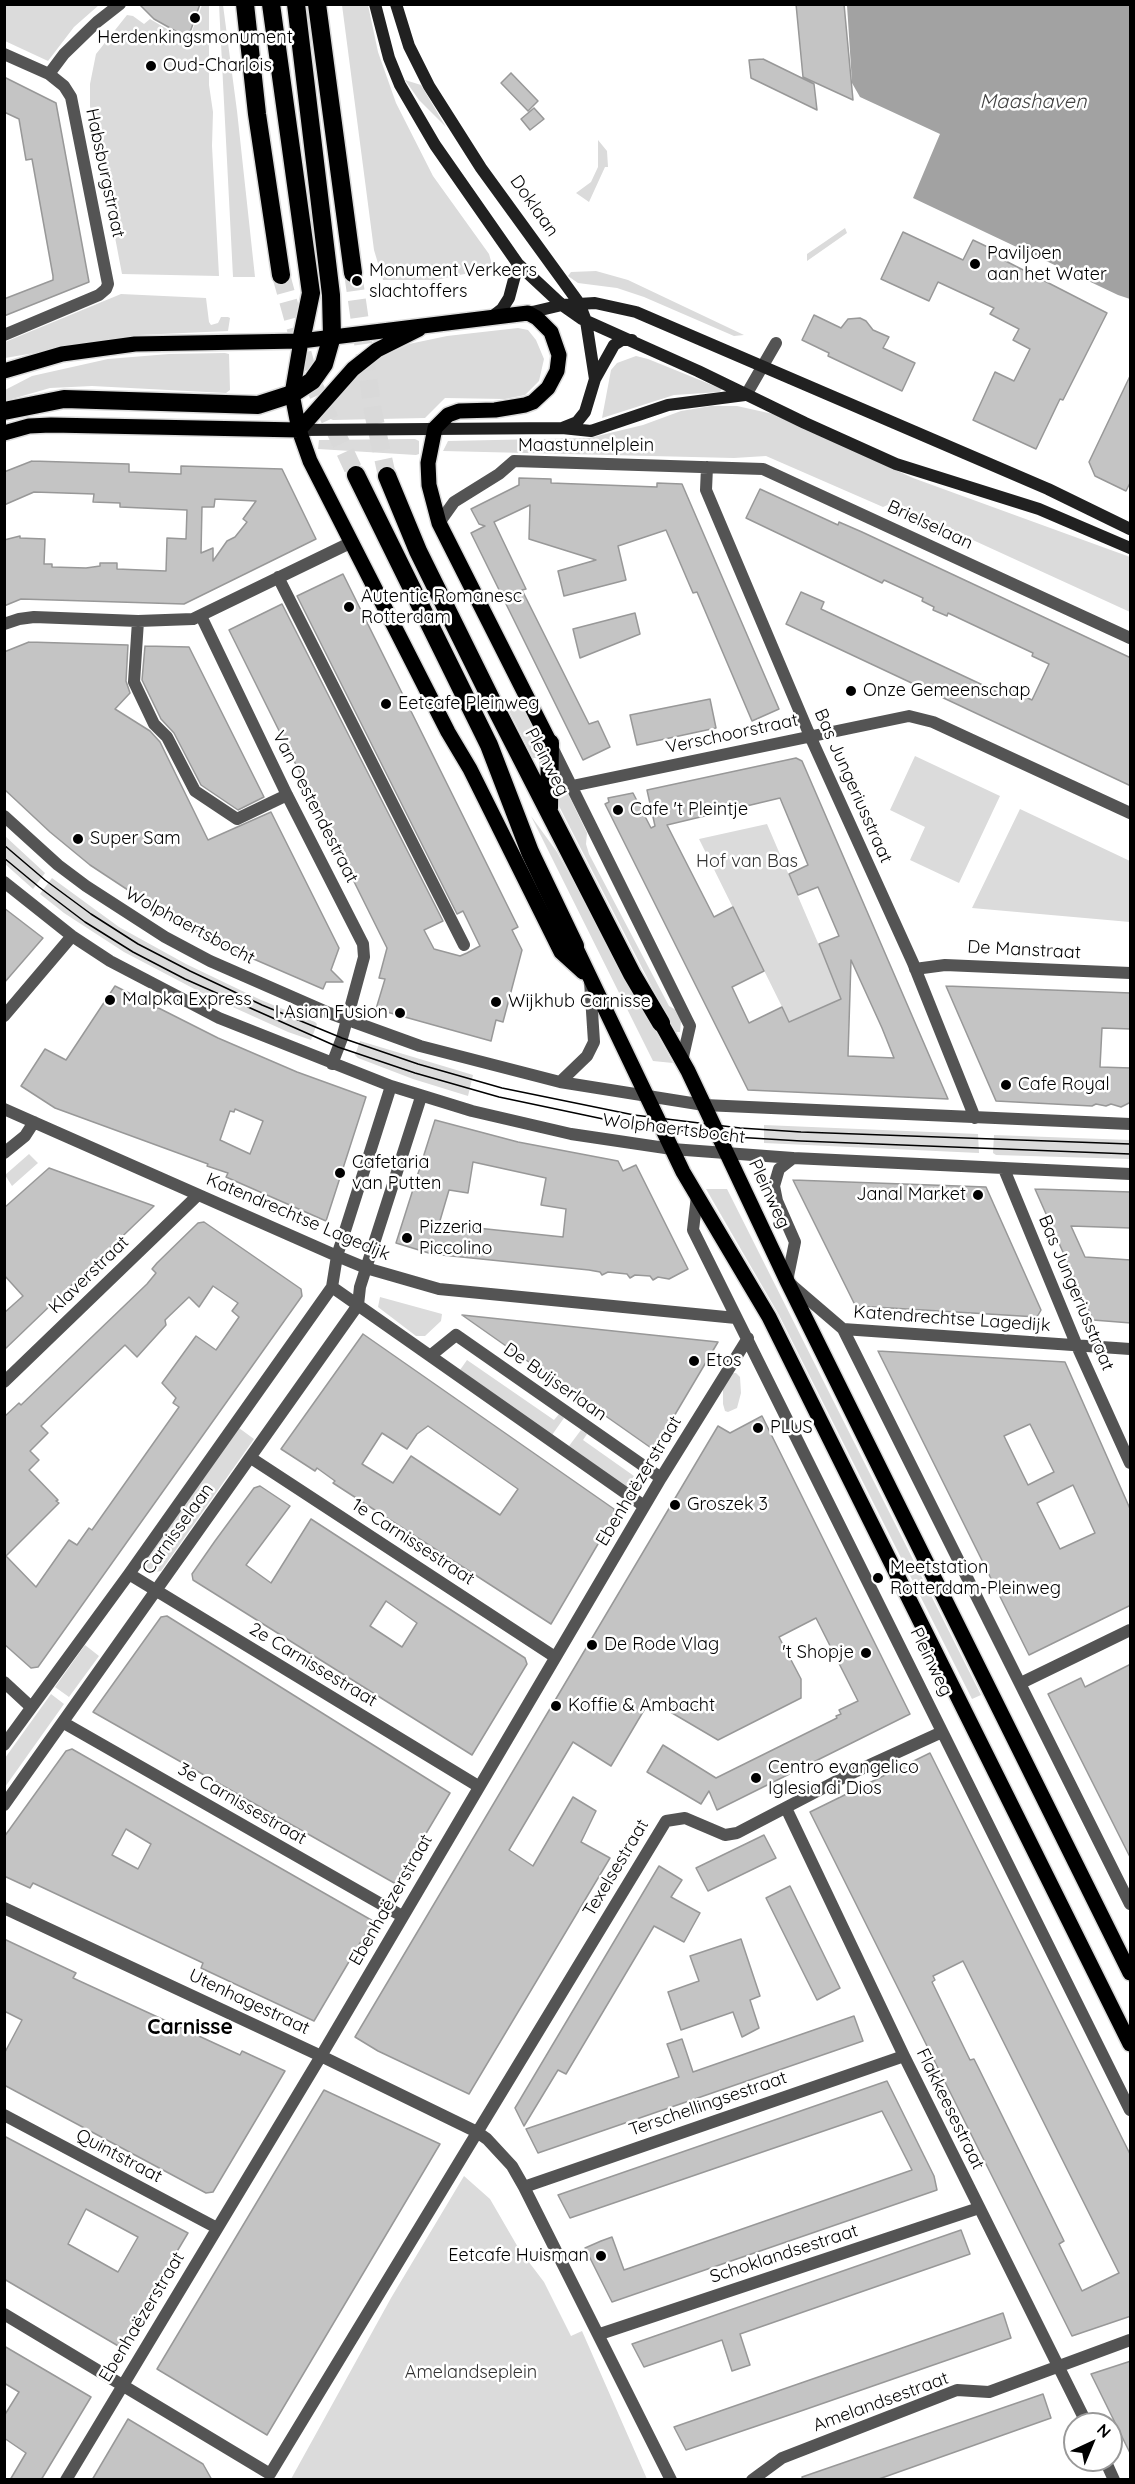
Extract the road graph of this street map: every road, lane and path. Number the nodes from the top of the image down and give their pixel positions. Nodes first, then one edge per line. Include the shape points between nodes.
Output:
1 (120, 4) edge
2 (245, 4) edge
3 (271, 4) edge
4 (296, 4) edge
5 (317, 4) edge
6 (375, 4) edge
7 (396, 4) edge
8 (4, 54) edge
9 (49, 74) junction
10 (518, 264) junction
11 (353, 273) tunnel mouth
12 (281, 275) tunnel mouth
13 (579, 303) junction
14 (562, 305) junction
15 (528, 313) junction
16 (493, 316) junction
17 (586, 321) junction
18 (431, 324) junction
19 (4, 334) edge
20 (332, 336) junction
21 (632, 340) junction
22 (301, 341) junction
23 (776, 343) dead end
24 (763, 368) junction
25 (9, 369) edge
26 (595, 379) junction
27 (292, 394) junction
28 (746, 395) junction
29 (4, 411) edge
30 (435, 428) junction
31 (562, 428) junction
32 (299, 430) junction
33 (4, 433) edge
34 (708, 467) junction
35 (356, 475) tunnel mouth
36 (387, 476) tunnel mouth
37 (439, 523) junction
38 (1131, 529) edge
39 (352, 542) junction
40 (1131, 548) edge
41 (278, 577) junction
42 (201, 616) junction
43 (138, 621) junction
44 (4, 624) edge
45 (1131, 638) edge
46 (810, 736) junction
47 (550, 743) junction
48 (572, 786) junction
49 (287, 795) junction
50 (549, 810) junction
51 (1131, 813) edge
52 (4, 816) edge
53 (4, 882) edge
54 (72, 936) junction
55 (464, 945) dead end
56 (575, 946) joint
57 (915, 969) junction
58 (1131, 973) edge
59 (589, 977) junction
60 (4, 1016) edge
61 (347, 1020) junction
62 (661, 1023) joint
63 (682, 1061) junction
64 (332, 1064) junction
65 (560, 1082) junction
66 (391, 1086) junction
67 (421, 1096) junction
68 (647, 1097) junction
69 (704, 1105) junction
70 (4, 1108) edge
71 (975, 1118) junction
72 (34, 1122) junction
73 (1131, 1124) edge
74 (672, 1149) junction
75 (4, 1153) edge
76 (726, 1153) junction
77 (793, 1158) junction
78 (1004, 1169) junction
79 (1131, 1174) edge
80 (198, 1195) junction
81 (697, 1196) junction
82 (337, 1256) junction
83 (366, 1268) junction
84 (787, 1281) junction
85 (332, 1287) junction
86 (358, 1305) junction
87 (736, 1318) junction
88 (843, 1329) junction
89 (748, 1338) junction
90 (1077, 1346) junction
91 (1131, 1349) edge
92 (430, 1356) junction
93 (4, 1382) edge
94 (251, 1458) junction
95 (1131, 1463) edge
96 (661, 1478) junction
97 (644, 1506) junction
98 (129, 1574) junction
99 (156, 1591) junction
100 (1131, 1630) edge
101 (555, 1657) junction
102 (4, 1683) edge
103 (1021, 1683) junction
104 (31, 1707) junction
105 (64, 1723) junction
106 (942, 1732) junction
107 (4, 1745) edge
108 (478, 1786) junction
109 (4, 1805) edge
110 (786, 1808) junction
111 (1131, 1904) edge
112 (4, 1908) edge
113 (402, 1916) junction
114 (1131, 1973) edge
115 (1131, 2044) edge
116 (321, 2056) junction
117 (904, 2056) junction
118 (1131, 2110) edge
119 (4, 2115) edge
120 (477, 2132) junction
121 (524, 2187) junction
122 (979, 2208) junction
123 (217, 2228) junction
124 (4, 2314) edge
125 (600, 2334) junction
126 (1131, 2340) edge
127 (1059, 2366) junction
128 (122, 2384) junction
129 (1081, 2412) edge
130 (270, 2477) edge
131 (66, 2480) edge
132 (671, 2480) edge
133 (752, 2480) edge

1 - 9 street via 64,54
2 - 12 highway
3 - 22 highway via 311,293
4 - 20 highway via 327,257
5 - 11 highway
6 - 10 main road via 400,85 435,145
7 - 13 main road, Doklaan via 429,86 482,168
8 - 9 street
9 - 19 street, Habsburgstraat via 71,97 107,271 106,289
10 - 14 main road
10 - 16 main road via 509,298
13 - 14 main road
13 - 17 main road, Doklaan
13 - 24 main road via 611,305 636,312
14 - 15 main road
14 - 17 main road
15 - 16 main road
15 - 30 main road via 546,325 558,346 558,371 548,388 525,405 453,412
16 - 18 main road
17 - 21 main road
17 - 26 main road, Doklaan
18 - 20 main road
18 - 32 main road via 377,351 353,369
20 - 22 main road
20 - 27 highway via 324,364 312,381
21 - 26 main road via 614,345
21 - 28 main road
22 - 25 main road via 135,344 62,354
22 - 27 main road
23 - 24 street
24 - 28 street
24 - 38 main road via 1048,489
26 - 31 main road, Doklaan via 585,412 576,422
27 - 29 highway via 258,405 64,399
27 - 32 main road
28 - 31 main road via 669,405 591,431
28 - 40 main road via 896,464 1039,509
30 - 31 main road
30 - 32 main road
30 - 37 main road via 428,463
32 - 33 main road via 51,425
32 - 39 main road via 310,461
34 - 37 street, Maastunnelplein via 514,461 454,502
34 - 45 street, Brielselaan via 772,471
34 - 46 street, Bas Jungeriusstraat via 706,490
35 - 56 highway, Pleinweg via 489,745 530,852
36 - 50 highway, Pleinweg via 418,551
37 - 47 main road, Pleinweg
39 - 41 street
39 - 59 main road, Pleinweg via 561,952
41 - 42 street
41 - 55 street
42 - 43 street via 186,621
42 - 49 street, Van Oestendestraat
43 - 44 street via 34,617
43 - 49 street via 134,682 154,724 167,737 195,791 237,819
46 - 48 street, Verschoorstraat
46 - 51 street, Verschoorstraat via 898,717 918,718
46 - 57 street, Bas Jungeriusstraat
47 - 48 street, Pleinweg
47 - 50 highway
48 - 63 street, Pleinweg via 690,1026
49 - 61 street, Van Oestendestraat via 363,944 364,957
50 - 62 highway, Pleinweg
52 - 61 street, Wolphaertsbocht via 77,879 165,937 210,961
53 - 54 street, Wolphaertsbocht
54 - 60 street
54 - 64 street, Wolphaertsbocht via 142,980 219,1018
56 - 59 main road, Pleinweg
57 - 58 street, De Manstraat via 945,965
57 - 71 street, Bas Jungeriusstraat
59 - 65 street, Pleinweg via 594,1042 587,1056
59 - 68 main road, Pleinweg
61 - 64 street
61 - 65 street, Wolphaertsbocht via 420,1046
62 - 63 main road, Pleinweg
63 - 69 main road, Pleinweg
64 - 66 street, Wolphaertsbocht
65 - 68 street, Wolphaertsbocht
66 - 67 street, Wolphaertsbocht
66 - 82 street, Carnisselaan
67 - 74 street, Wolphaertsbocht via 527,1125
67 - 83 street, Carnisselaan
68 - 69 street, Wolphaertsbocht
68 - 74 main road, Pleinweg
69 - 71 street, Wolphaertsbocht
69 - 76 main road, Pleinweg
70 - 72 street, Katendrechtse Lagedijk
71 - 73 street, Wolphaertsbocht
72 - 75 street via 25,1136
72 - 80 street, Katendrechtse Lagedijk
74 - 76 street, Wolphaertsbocht
74 - 81 main road, Pleinweg
76 - 77 street, Wolphaertsbocht
76 - 84 main road, Pleinweg
77 - 78 street, Wolphaertsbocht
77 - 84 street, Pleinweg via 779,1169 774,1186 795,1242
78 - 79 street, Wolphaertsbocht
78 - 90 street, Bas Jungeriusstraat
80 - 82 street, Katendrechtse Lagedijk
80 - 93 street, Klaverstraat
81 - 87 street, Pleinweg via 693,1230
81 - 115 main road, Pleinweg via 770,1317
82 - 83 street, Katendrechtse Lagedijk
82 - 85 street, Carnisselaan
83 - 86 street, Carnisselaan
83 - 87 street, Katendrechtse Lagedijk via 439,1289
84 - 88 street, Pleinweg
84 - 114 main road, Pleinweg
85 - 86 street
85 - 98 street, Carnisselaan
86 - 92 street
86 - 94 street, Carnisselaan
87 - 89 street, Pleinweg
88 - 90 street, Katendrechtse Lagedijk
88 - 103 street, Pleinweg
89 - 96 street, Ebenhaëzerstraat
89 - 106 street, Pleinweg
90 - 91 street, Katendrechtse Lagedijk
90 - 95 street, Bas Jungeriusstraat
92 - 96 street, De Buijserlaan via 456,1335
92 - 97 street
94 - 99 street, Carnisselaan
94 - 101 street, 1e Carnissestraat
96 - 97 street, Ebenhaëzerstraat
97 - 101 street, Ebenhaëzerstraat
98 - 99 street, 2e Carnissestraat
98 - 104 street, Carnisselaan
99 - 105 street, Carnisselaan
99 - 108 street, 2e Carnissestraat
100 - 103 street
101 - 108 street, Ebenhaëzerstraat
102 - 104 street
103 - 111 street, Pleinweg
104 - 107 street, Carnisselaan
105 - 109 street, Carnisselaan
105 - 113 street, 3e Carnissestraat
106 - 110 street, Texelsestraat
106 - 118 street, Pleinweg
108 - 113 street, Ebenhaëzerstraat
110 - 117 street, Flakkeesestraat
110 - 120 street, Texelsestraat via 737,1833 725,1835 685,1818 666,1821
112 - 116 street, Utenhagestraat
113 - 116 street, Ebenhaëzerstraat
116 - 120 street, Utenhagestraat
116 - 123 street, Ebenhaëzerstraat
117 - 121 street, Terschellingsestraat
117 - 122 street, Flakkeesestraat
119 - 123 street, Quintstraat
120 - 121 street via 503,2156
120 - 130 street
121 - 125 street
122 - 125 street, Schoklandsestraat
122 - 127 street, Flakkeesestraat
123 - 128 street, Ebenhaëzerstraat
124 - 128 street
125 - 132 street
126 - 127 street, Amelandsestraat
127 - 129 street, Flakkeesestraat
127 - 133 street, Amelandsestraat via 989,2392 957,2391 782,2458
128 - 130 street
128 - 131 street, Ebenhaëzerstraat

